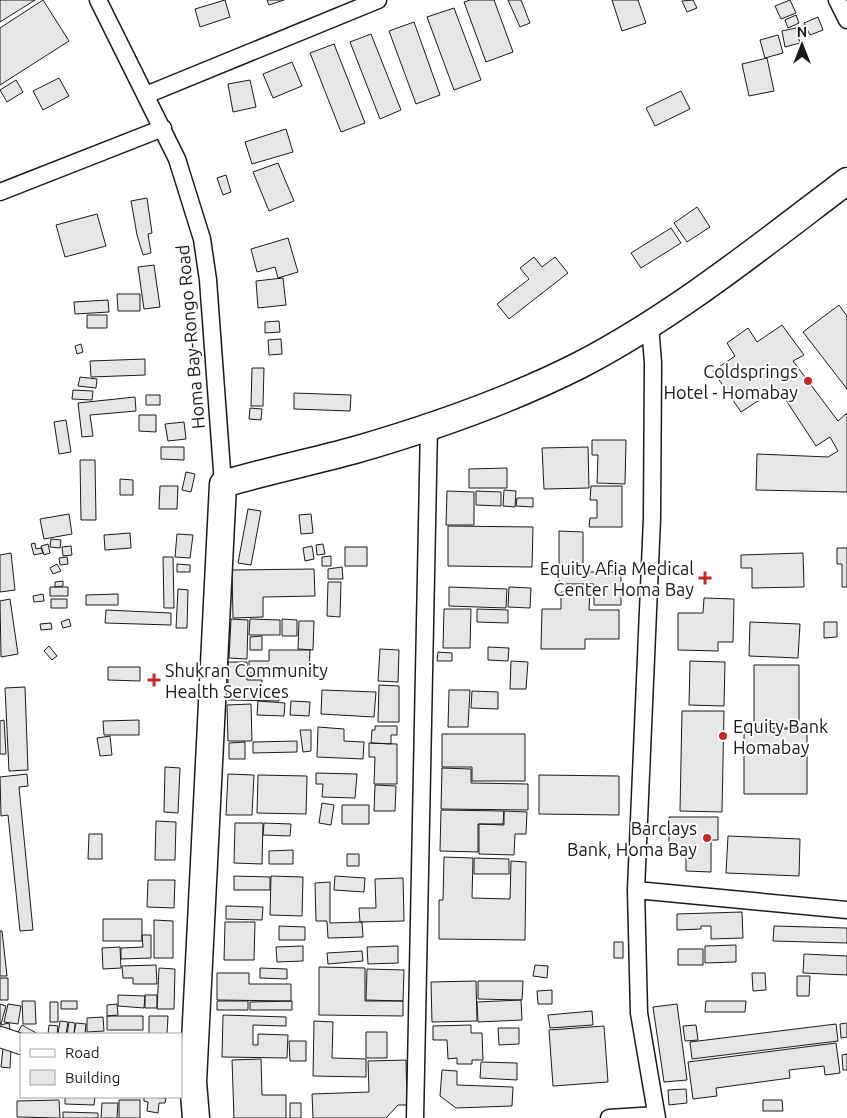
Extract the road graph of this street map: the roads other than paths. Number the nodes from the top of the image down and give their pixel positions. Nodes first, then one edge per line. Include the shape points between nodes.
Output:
1 (98, 0) edge
2 (378, 0) edge
3 (837, 0) edge
4 (847, 20) edge
5 (146, 95) junction
6 (163, 128) junction
7 (847, 181) edge
8 (0, 192) edge
9 (650, 325) junction
10 (429, 426) junction
11 (223, 484) junction
12 (636, 890) junction
13 (847, 910) edge
14 (0, 1036) edge
15 (20, 1044) edge
16 (187, 1082) edge
17 (657, 1117) edge
18 (196, 1118) edge
19 (415, 1118) edge
20 (609, 1118) edge

1 - 5 street, Homa Bay-Rongo Road
2 - 5 street
3 - 4 street
5 - 6 street, Homa Bay-Rongo Road
6 - 8 street
6 - 11 street, Homa Bay-Rongo Road via 187,186 202,239
7 - 9 highway
9 - 10 highway via 571,369
9 - 12 street via 652,518
10 - 11 highway via 354,450
10 - 19 street
11 - 16 highway
12 - 13 street
12 - 17 street via 639,1013
14 - 15 street
16 - 18 highway
17 - 20 street

